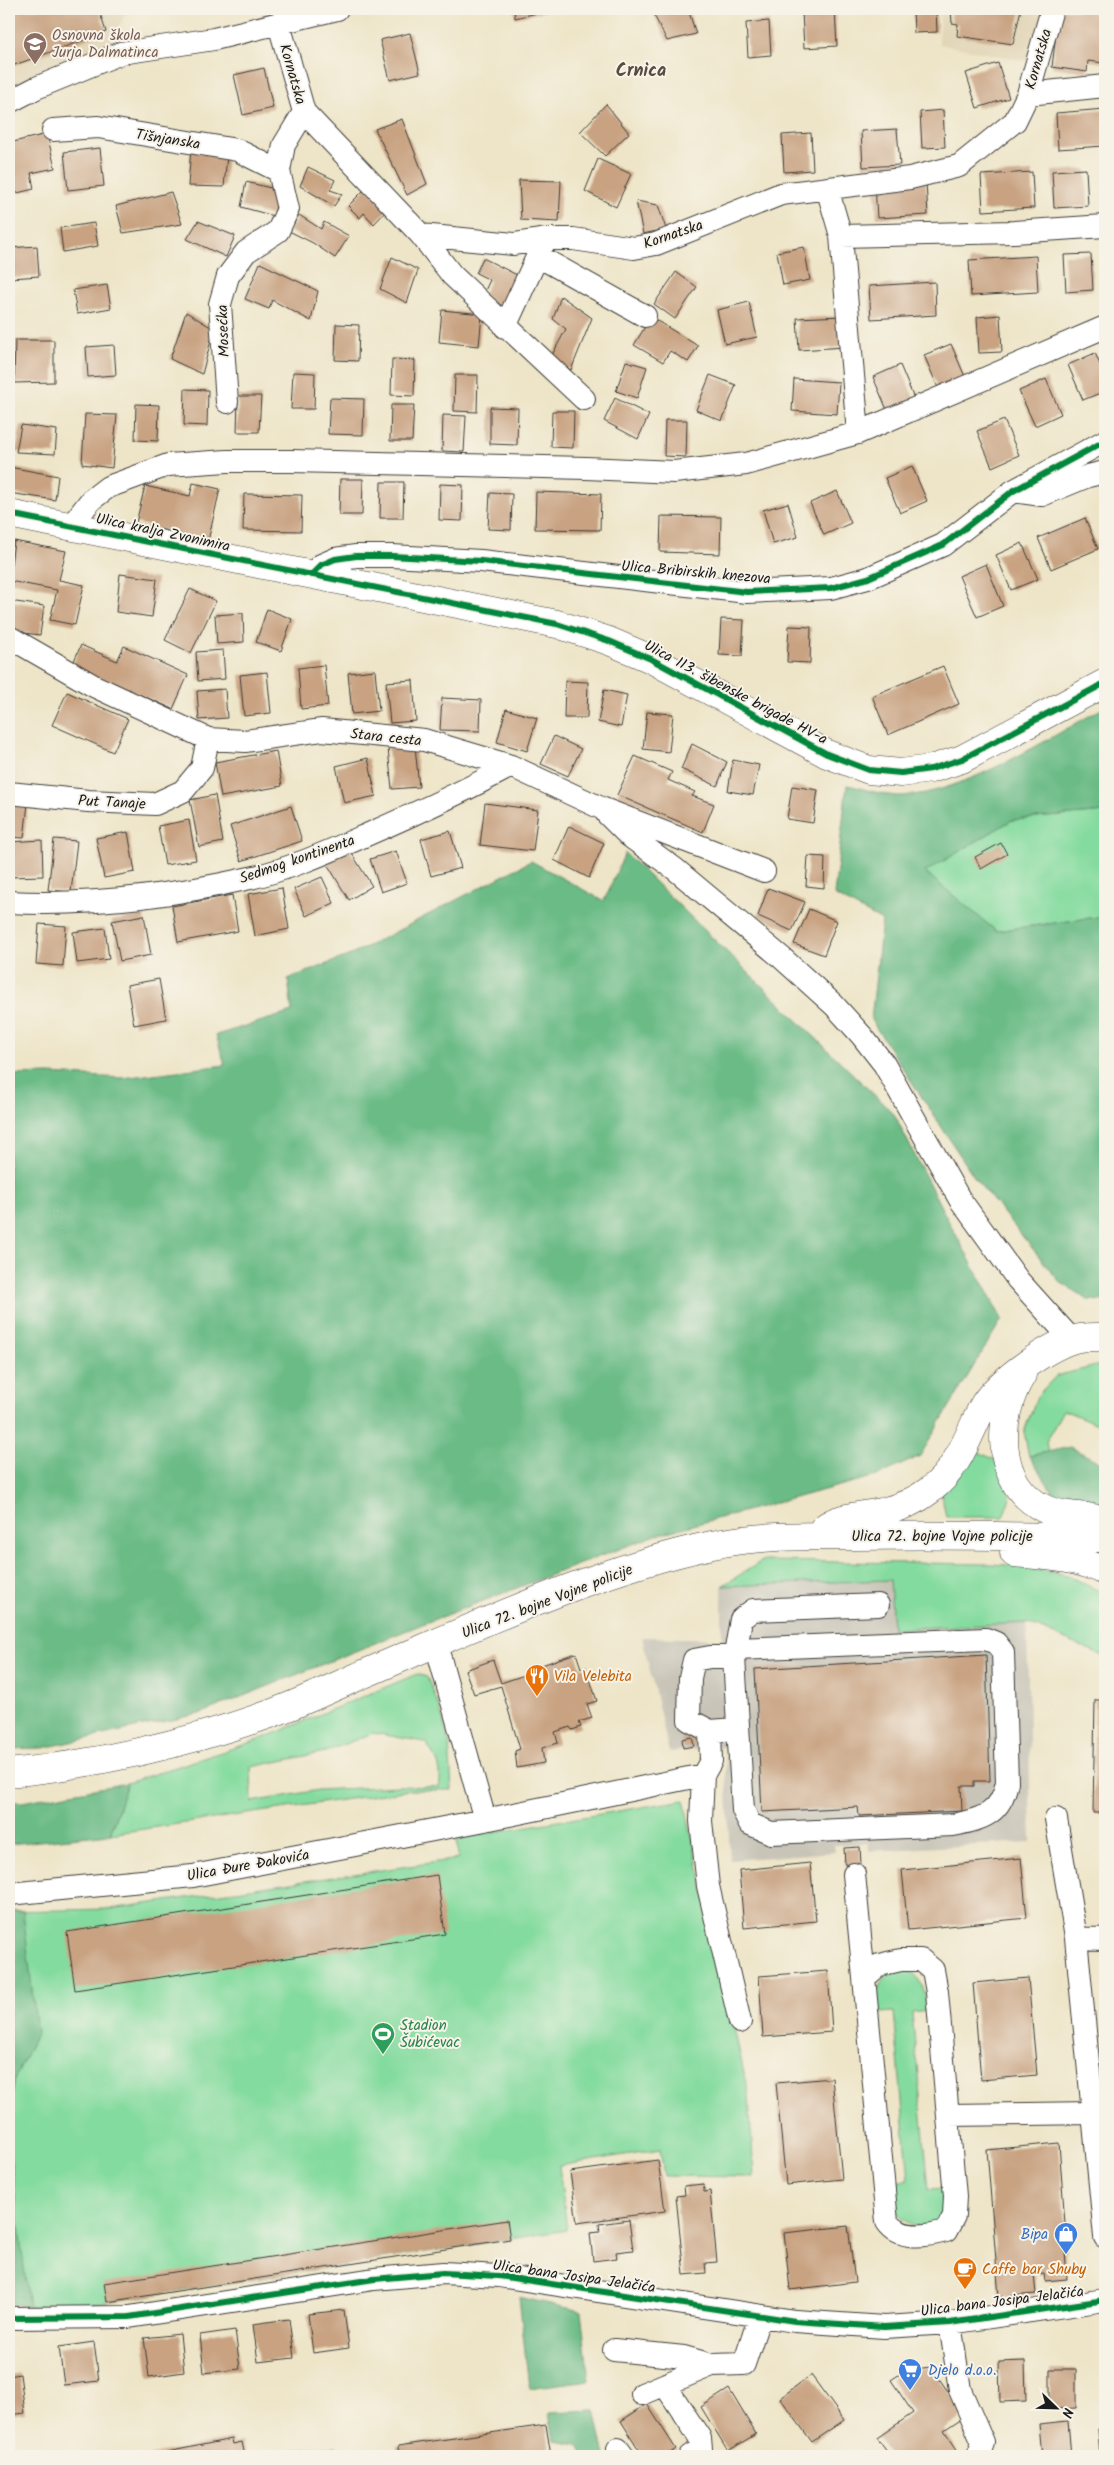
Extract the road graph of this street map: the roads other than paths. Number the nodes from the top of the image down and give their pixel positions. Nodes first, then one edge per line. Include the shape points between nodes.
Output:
1 (337, 9) edge
2 (1052, 9) edge
3 (279, 24) junction
4 (1105, 86) edge
5 (1028, 94) junction
6 (9, 102) edge
7 (304, 112) junction
8 (53, 130) dead end
9 (279, 171) junction
10 (827, 188) junction
11 (1105, 226) edge
12 (421, 235) junction
13 (840, 236) junction
14 (542, 248) junction
15 (645, 316) dead end
16 (505, 327) junction
17 (1105, 327) edge
18 (584, 399) dead end
19 (227, 402) dead end
20 (858, 433) junction
21 (1105, 441) edge
22 (1105, 472) edge
23 (1013, 491) junction
24 (9, 514) edge
25 (71, 526) junction
26 (311, 576) junction
27 (9, 636) edge
28 (1105, 683) edge
29 (208, 739) junction
30 (511, 766) junction
31 (9, 793) edge
32 (601, 808) junction
33 (764, 871) dead end
34 (9, 902) edge
35 (1105, 1337) edge
36 (1072, 1340) junction
37 (1028, 1366) junction
38 (1105, 1521) edge
39 (946, 1535) junction
40 (814, 1536) junction
41 (1105, 1538) edge
42 (1105, 1570) edge
43 (878, 1606) dead end
44 (436, 1644) junction
45 (735, 1653) junction
46 (737, 1729) junction
47 (710, 1730) junction
48 (9, 1773) edge
49 (704, 1775) junction
50 (1056, 1819) dead end
51 (485, 1820) junction
52 (854, 1874) dead end
53 (9, 1894) edge
54 (1076, 1938) junction
55 (1105, 1939) edge
56 (864, 1978) junction
57 (740, 2022) dead end
58 (1093, 2113) junction
59 (948, 2115) junction
60 (1101, 2145) edge
61 (1105, 2237) edge
62 (1105, 2300) edge
63 (760, 2316) junction
64 (9, 2318) edge
65 (950, 2323) junction
66 (614, 2350) dead end
67 (712, 2365) junction
68 (665, 2385) junction
69 (642, 2394) dead end
70 (690, 2456) edge
71 (978, 2456) edge

1 - 3 street
2 - 5 street, Kornatska
3 - 6 street via 214,39 120,54
3 - 7 street, Kornatska
4 - 5 street
5 - 10 street, Kornatska via 1015,121 959,166 910,178
7 - 9 street, Mosećka via 284,145
7 - 12 street, Kornatska
8 - 9 street, Tišnjanska via 98,127 237,150
9 - 19 street, Mosećka via 288,209 278,231 246,252 228,276 220,304
10 - 13 street
10 - 14 street, Kornatska via 781,194 634,248 573,239
11 - 13 street via 1014,232
12 - 14 street, Kornatska
12 - 16 street via 452,275
13 - 20 street
14 - 15 street
14 - 16 street
16 - 18 street
17 - 20 street
20 - 25 street via 746,464 674,472 300,462 226,461 168,465 108,487 91,500
21 - 23 street, Ulica Bribirskih knezova
22 - 23 street via 1042,494
23 - 26 street, Ulica Bribirskih knezova via 942,545 868,578 831,588 747,592 481,560 392,556 336,559 321,566
24 - 25 main road, Ulica kralja Zvonimira
25 - 26 main road, Ulica kralja Zvonimira
26 - 28 main road, Ulica 113. šibenske brigade HV-a via 509,613 609,641 691,679 827,754 869,770 901,773 931,769 962,759
27 - 29 street, Stara cesta via 94,686
29 - 30 street, Stara cesta via 245,740 322,730 424,740
29 - 31 street, Put Tanaje via 202,768 183,791 155,804
30 - 32 street, Stara cesta
30 - 34 street, Sedmog kontinenta via 462,793 330,850 251,878 148,896 46,904
32 - 33 street, Stara cesta
32 - 36 street via 628,835 675,869 782,958 834,1005 862,1036 884,1064 959,1198 1018,1280
35 - 36 main road
36 - 37 main road via 1050,1350
37 - 38 main road via 1014,1387 1003,1428 1006,1457 1015,1480 1031,1501 1046,1510
37 - 40 main road via 1011,1375 996,1390 983,1407 962,1453 930,1490 910,1503 826,1526
39 - 40 main road, Ulica 72. bojne Vojne policije
39 - 41 main road, Ulica 72. bojne Vojne policije
39 - 42 main road via 979,1549 1064,1557
40 - 44 main road, Ulica 72. bojne Vojne policije via 756,1538 712,1545 611,1574
43 - 45 street via 753,1610 741,1619
44 - 48 main road, Ulica 72. bojne Vojne policije via 272,1713 202,1736 61,1768
44 - 51 street
45 - 46 street
45 - 46 street via 986,1639 996,1643 1003,1652 1007,1782 1004,1797 996,1809 979,1820 953,1825 771,1832 750,1824 743,1810
45 - 47 street via 694,1660 688,1720
46 - 47 street
47 - 49 street via 711,1761
49 - 51 street, Ulica Đure Đakovića
49 - 57 street via 702,1820 708,1886
50 - 54 street
51 - 53 street, Ulica Đure Đakovića via 193,1876
52 - 56 street
54 - 55 street
54 - 58 street
56 - 59 street via 879,1965 901,1960 921,1960 933,1970
56 - 59 street via 887,2222 893,2230 907,2235 929,2236 946,2231 954,2216
58 - 59 street
58 - 60 street
60 - 61 street
62 - 65 street, Ulica bana Josipa Jelačića
63 - 64 street, Ulica bana Josipa Jelačića via 499,2276 443,2273 374,2279 129,2317
63 - 65 street, Ulica bana Josipa Jelačića via 884,2327
63 - 67 street via 744,2364
65 - 71 street via 960,2390 983,2443
66 - 67 street via 684,2357
67 - 68 street
68 - 69 street
68 - 70 street via 700,2438 701,2449

